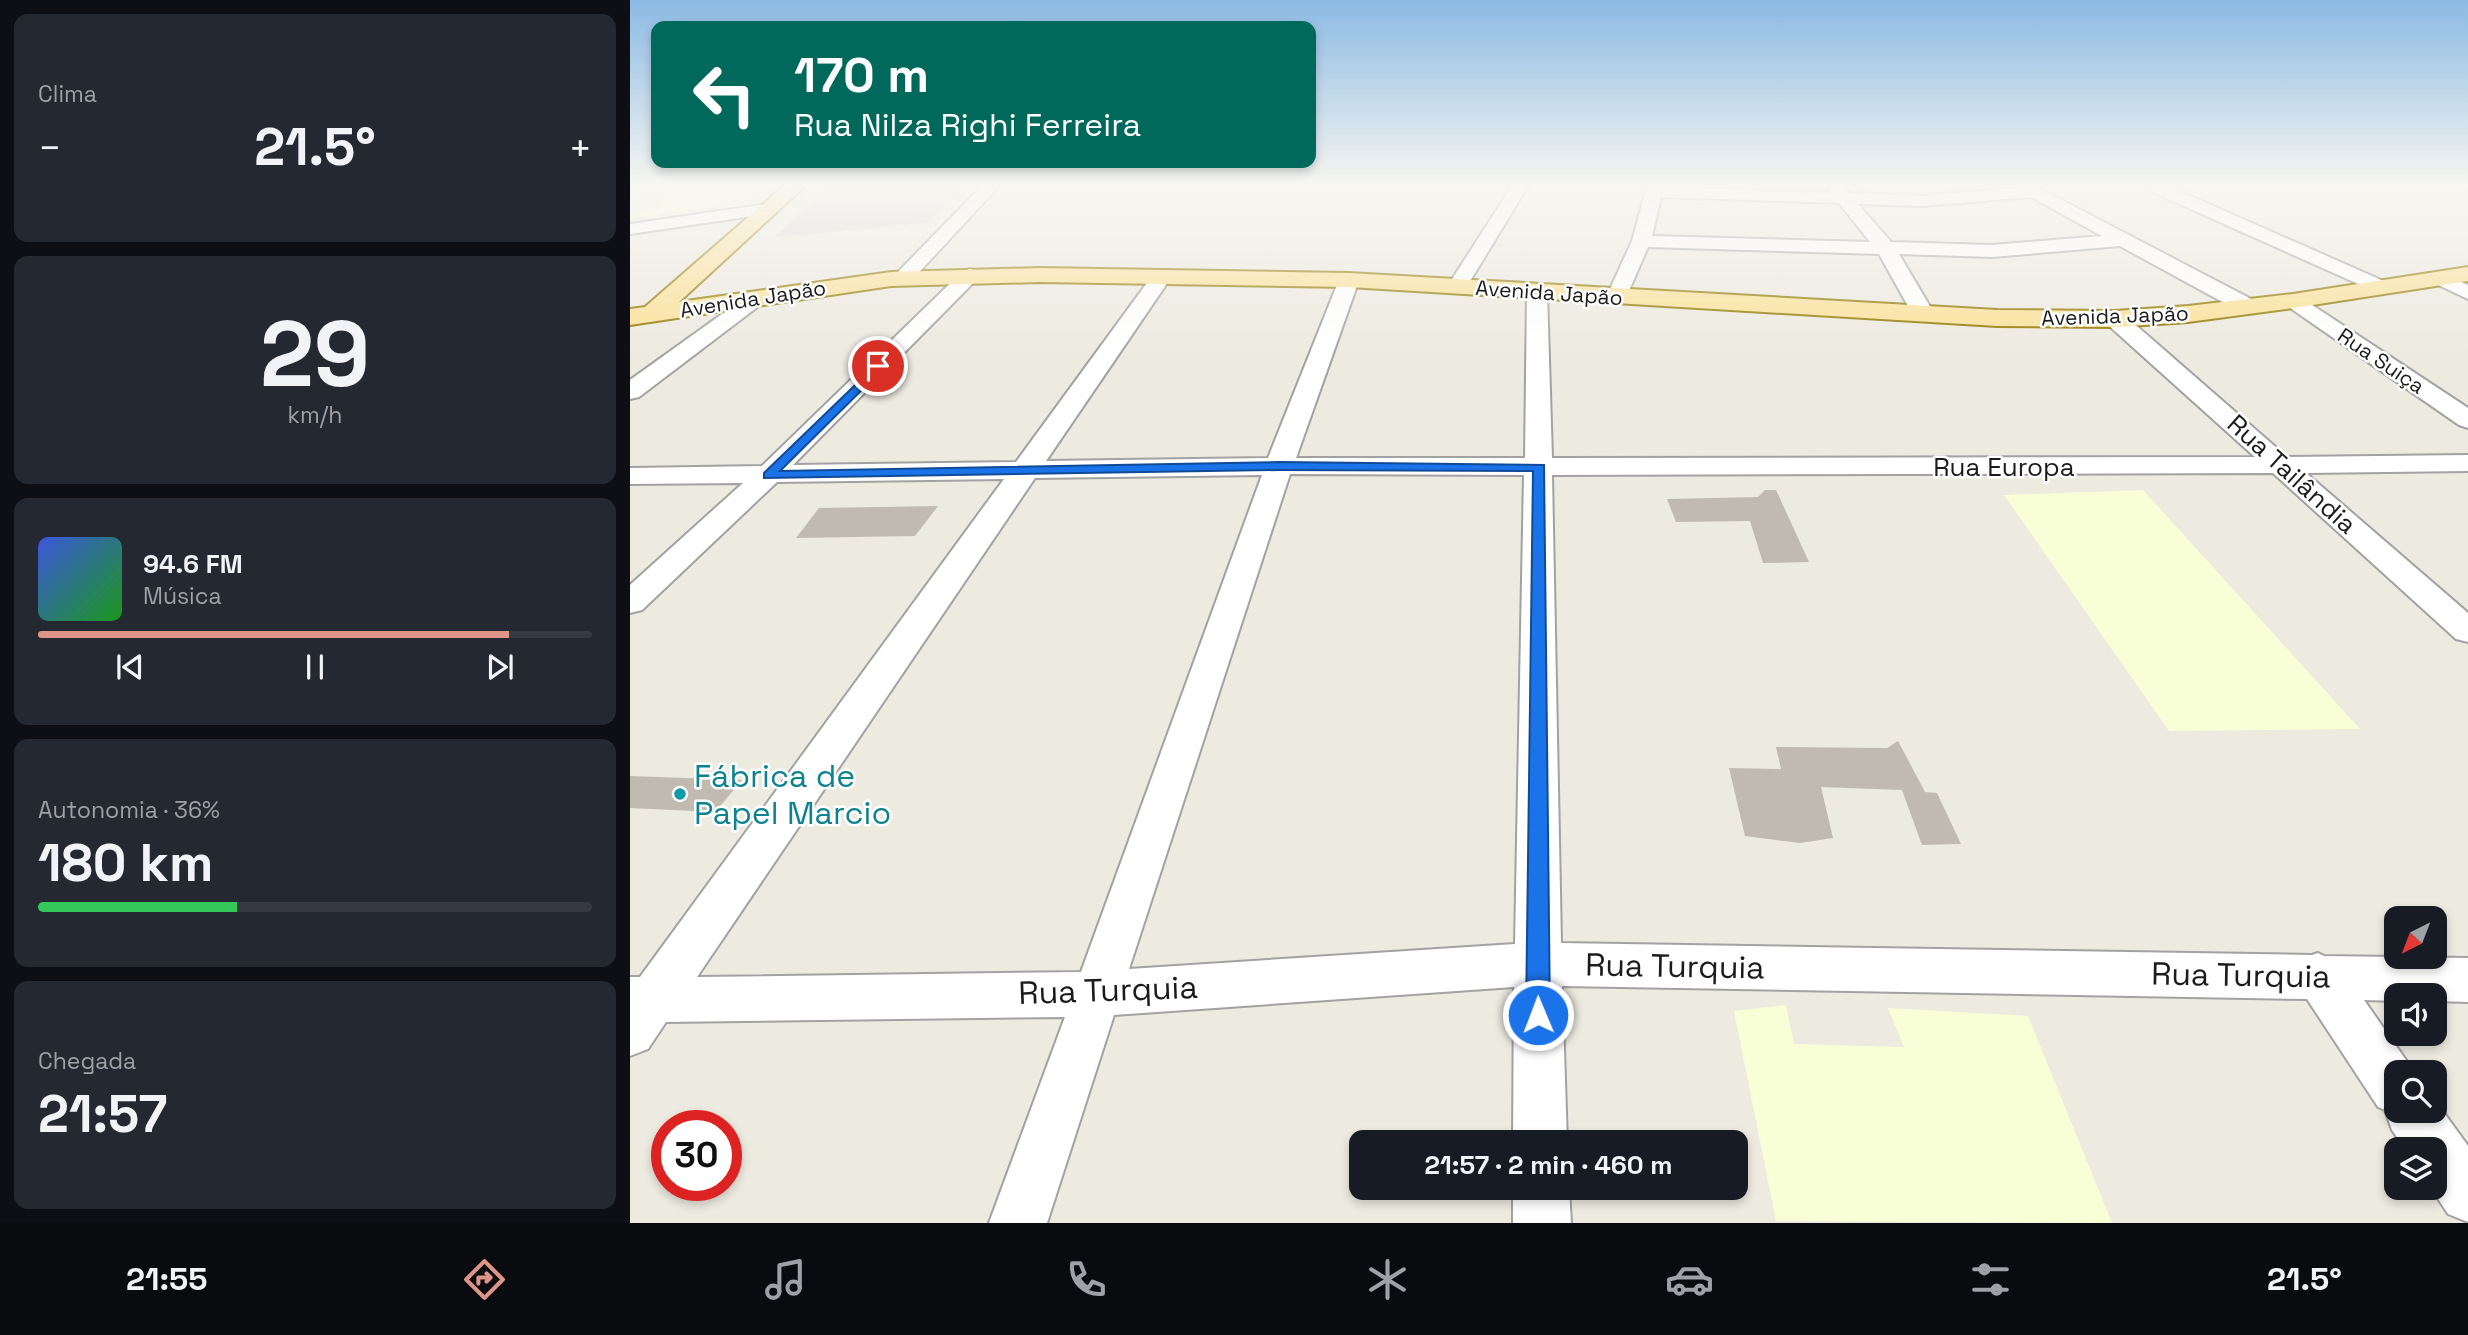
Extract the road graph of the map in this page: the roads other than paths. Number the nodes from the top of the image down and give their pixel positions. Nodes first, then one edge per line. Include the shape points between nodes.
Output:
1 (732, 243) edge
2 (744, 243) edge
3 (932, 243) edge
4 (1484, 243) edge
5 (1640, 243) edge
6 (1697, 243) edge
7 (1880, 243) edge
8 (2085, 243) edge
9 (2127, 243) edge
10 (2282, 243) edge
11 (1886, 250) junction
12 (2468, 274) edge
13 (970, 275) junction
14 (1162, 276) junction
15 (897, 278) junction
16 (2439, 278) junction
17 (1349, 280) junction
18 (1457, 287) junction
19 (2381, 287) junction
20 (1537, 292) junction
21 (2468, 293) edge
22 (1617, 298) junction
23 (757, 299) junction
24 (2293, 301) junction
25 (670, 304) edge
26 (2247, 306) junction
27 (1924, 315) junction
28 (2115, 319) junction
29 (630, 392) edge
30 (2468, 420) edge
31 (2280, 463) junction
32 (2468, 463) edge
33 (1279, 466) junction
34 (1539, 467) junction
35 (1024, 470) junction
36 (768, 475) junction
37 (630, 476) edge
38 (630, 603) edge
39 (2468, 631) edge
40 (1537, 964) junction
41 (2318, 975) junction
42 (2468, 980) edge
43 (1097, 993) junction
44 (638, 1011) edge
45 (2384, 1071) edge
46 (2419, 1123) edge
47 (1540, 1130) edge
48 (2468, 1194) edge
49 (1541, 1200) edge
50 (1018, 1223) edge
51 (1542, 1223) edge

1 - 25 main road
2 - 25 main road
3 - 15 street
4 - 18 street
5 - 22 street
6 - 11 street
7 - 11 street
8 - 11 street via 1992,251
9 - 26 street
10 - 19 street
11 - 27 street
12 - 16 main road, Avenida Japão
13 - 14 main road, Avenida Japão
13 - 15 main road, Avenida Japão
13 - 36 street
14 - 17 main road, Avenida Japão
14 - 35 street
15 - 23 main road, Avenida Japão
15 - 25 main road
16 - 19 main road, Avenida Japão
16 - 21 street
17 - 18 main road, Avenida Japão
17 - 33 street
18 - 20 main road, Avenida Japão
19 - 24 main road, Avenida Japão
20 - 22 main road, Avenida Japão
20 - 34 street
22 - 27 main road, Avenida Japão
23 - 25 main road, Avenida Japão
23 - 29 street
24 - 26 main road, Avenida Japão
24 - 30 street, Rua Suiça
26 - 28 main road, Avenida Japão
27 - 28 main road, Avenida Japão
28 - 31 street, Rua Tailândia
31 - 32 street, Rua Europa
31 - 34 street, Rua Europa
31 - 39 street, Rua Tailândia
33 - 34 street, Rua Europa
33 - 35 street, Rua Europa
33 - 43 street
34 - 40 street
35 - 36 street, Rua Europa
35 - 44 street
36 - 37 street, Rua Europa
36 - 38 street
40 - 41 street, Rua Turquia
40 - 43 street, Rua Turquia
40 - 47 street
41 - 42 street, Rua Turquia
41 - 45 street
43 - 44 street, Rua Turquia
43 - 50 street
46 - 48 street
49 - 51 street

